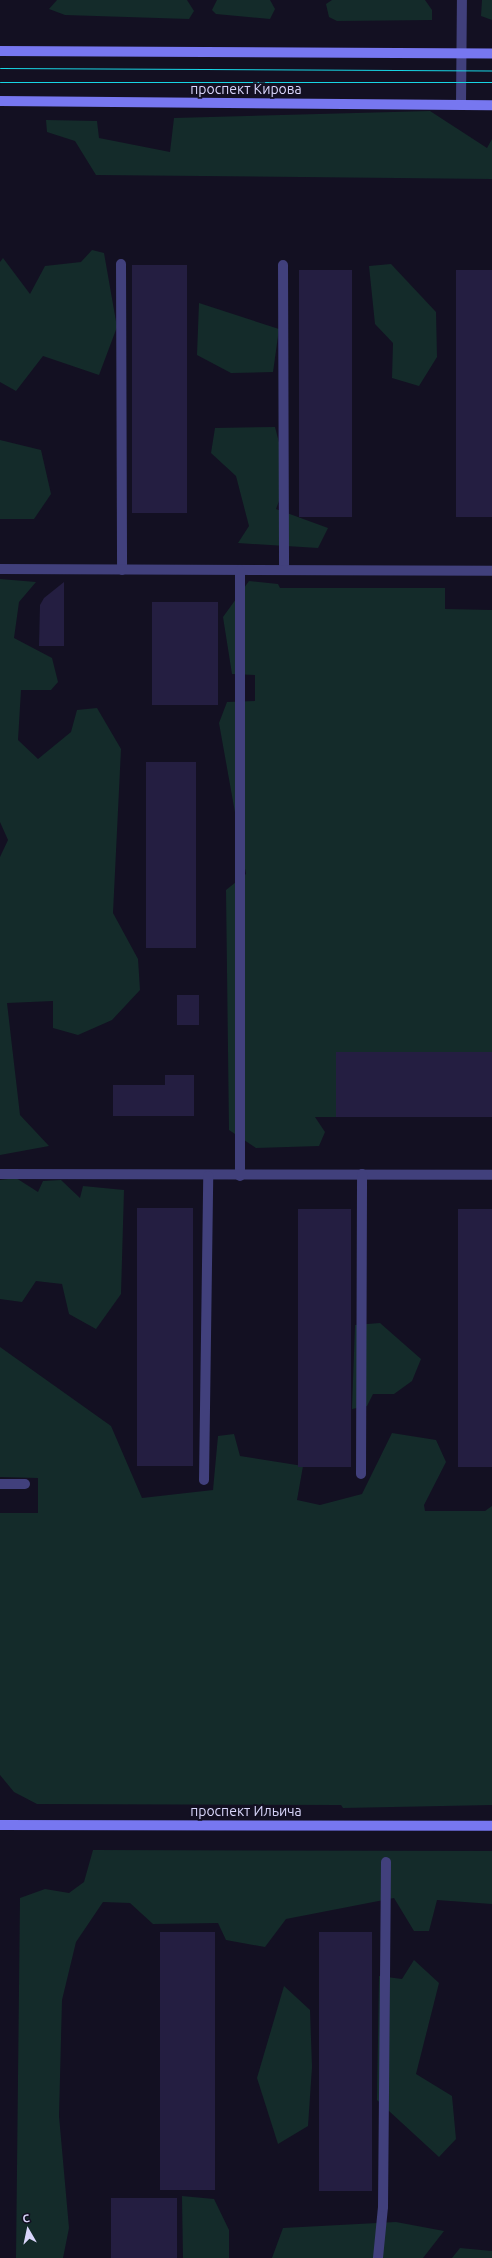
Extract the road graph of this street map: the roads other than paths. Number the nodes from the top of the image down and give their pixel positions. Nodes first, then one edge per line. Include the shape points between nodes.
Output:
1 (462, 0) edge
2 (0, 52) edge
3 (462, 54) junction
4 (492, 54) edge
5 (0, 101) edge
6 (461, 105) junction
7 (492, 105) edge
8 (122, 264) dead end
9 (283, 265) dead end
10 (0, 569) edge
11 (122, 570) junction
12 (240, 570) junction
13 (284, 570) junction
14 (492, 571) edge
15 (0, 1174) edge
16 (362, 1174) junction
17 (492, 1175) edge
18 (208, 1176) junction
19 (240, 1176) junction
20 (361, 1474) dead end
21 (204, 1480) dead end
22 (0, 1484) edge
23 (25, 1484) dead end
24 (0, 1824) edge
25 (492, 1826) edge
26 (386, 1862) dead end
27 (378, 2258) edge

1 - 3 lane
2 - 3 street
3 - 4 street
3 - 6 lane
5 - 6 street, проспект Кирова
6 - 7 street, проспект Кирова
8 - 11 lane
9 - 13 lane
10 - 11 lane
11 - 12 lane
12 - 13 lane
12 - 19 lane
13 - 14 lane
15 - 18 lane
16 - 17 lane
16 - 19 lane
16 - 20 lane
18 - 19 lane
18 - 21 lane
22 - 23 lane
24 - 25 street, проспект Ильича
26 - 27 lane via 383,2207

